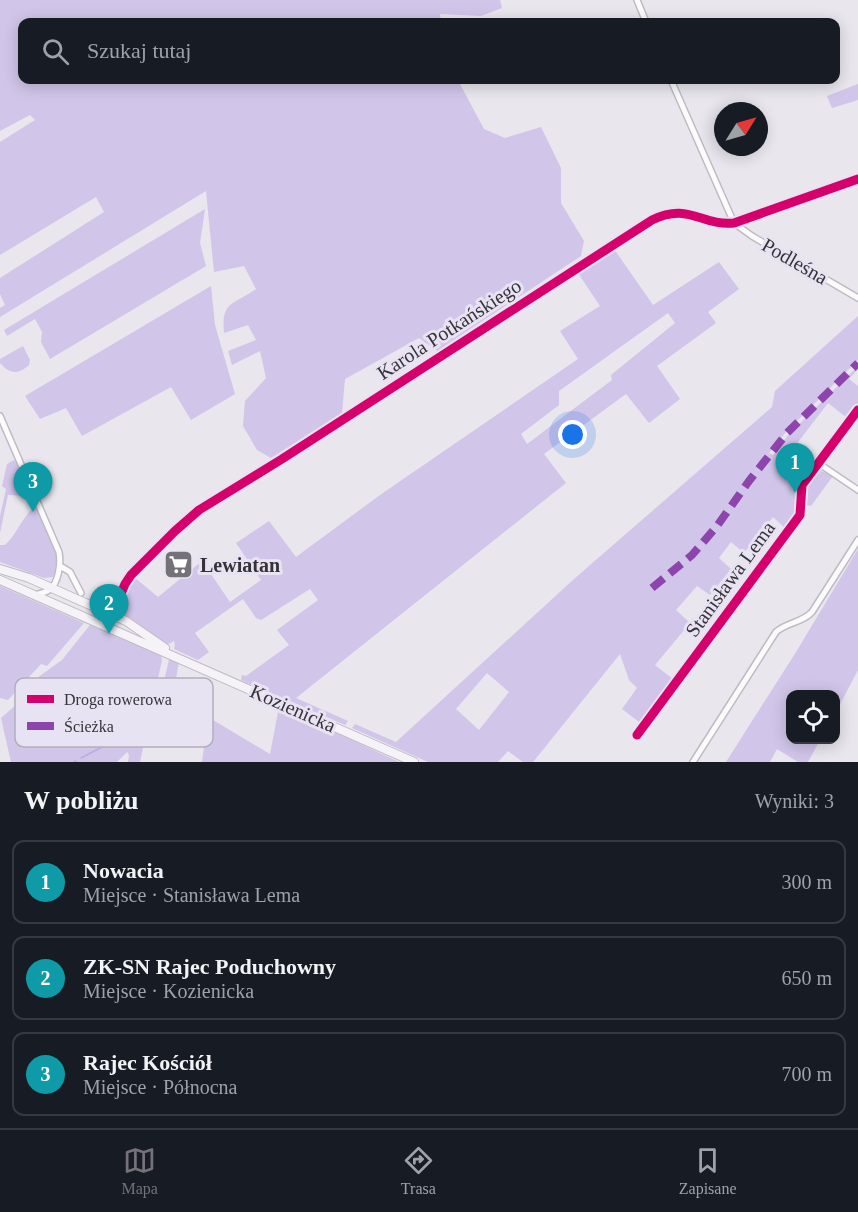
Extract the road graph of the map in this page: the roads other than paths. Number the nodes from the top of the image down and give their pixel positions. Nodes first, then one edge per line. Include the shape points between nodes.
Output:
1 (637, 0) edge
2 (644, 18) edge
3 (673, 84) edge
4 (858, 179) edge
5 (734, 222) junction
6 (858, 298) edge
7 (858, 410) edge
8 (0, 416) edge
9 (818, 463) junction
10 (858, 490) edge
11 (858, 540) edge
12 (60, 566) junction
13 (0, 569) edge
14 (0, 579) edge
15 (50, 584) junction
16 (81, 593) dead end
17 (34, 595) junction
18 (69, 596) junction
19 (117, 602) junction
20 (64, 608) junction
21 (102, 610) junction
22 (107, 620) junction
23 (172, 655) junction
24 (637, 735) dead end
25 (414, 762) edge
26 (693, 762) edge

1 - 2 street
3 - 5 street
4 - 5 street, Karola Potkańskiego
5 - 6 street, Podleśna
5 - 19 street, Karola Potkańskiego via 677,212 645,224 199,510 131,575
7 - 9 street, Stanisława Lema
8 - 12 street via 58,547
9 - 10 street
9 - 24 street, Stanisława Lema via 802,485 800,515
11 - 26 street via 807,618 776,632
12 - 15 street
12 - 16 street via 70,572
13 - 15 street
14 - 17 street, Kozienicka
15 - 17 street via 46,592
15 - 18 street
17 - 20 street, Kozienicka
18 - 20 street via 62,601
18 - 21 street
19 - 21 street
19 - 22 street, Karola Potkańskiego
20 - 22 street, Kozienicka
21 - 22 street
22 - 23 street, Kozienicka
22 - 23 street, Kozienicka via 132,624
23 - 25 street, Kozienicka

